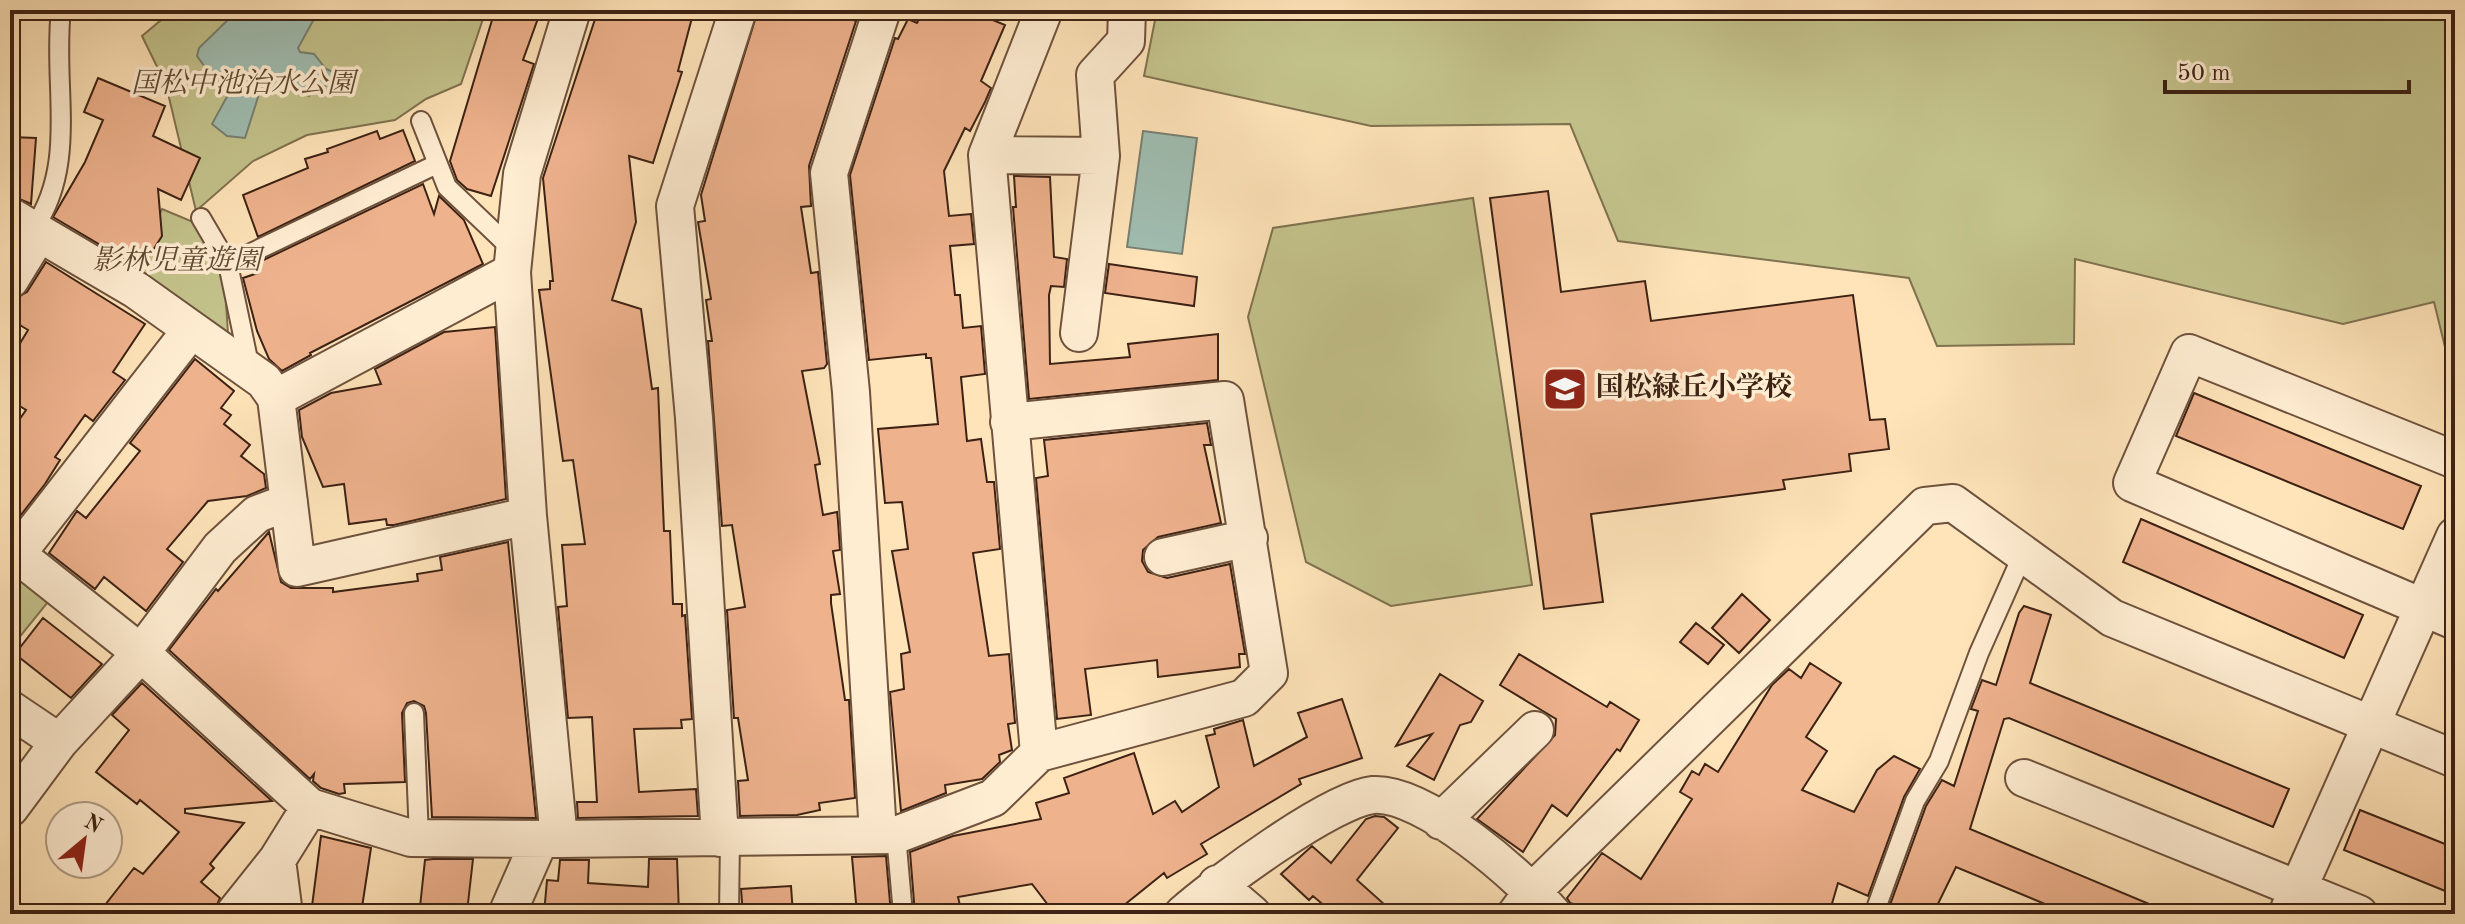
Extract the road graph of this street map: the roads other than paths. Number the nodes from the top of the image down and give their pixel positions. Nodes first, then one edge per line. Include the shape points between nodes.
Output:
1 (61, 10) edge
2 (572, 10) edge
3 (738, 10) edge
4 (882, 10) edge
5 (1044, 10) edge
6 (1127, 10) edge
7 (421, 121) dead end
8 (987, 155) junction
9 (1101, 156) junction
10 (437, 164) junction
11 (201, 218) dead end
12 (27, 226) edge
13 (513, 262) junction
14 (228, 264) junction
15 (10, 280) edge
16 (191, 330) junction
17 (1079, 333) dead end
18 (251, 372) junction
19 (276, 398) junction
20 (1009, 422) junction
21 (2455, 460) edge
22 (289, 502) junction
23 (528, 516) junction
24 (2455, 536) edge
25 (1249, 538) junction
26 (13, 552) edge
27 (2023, 554) junction
28 (1163, 557) dead end
29 (2439, 614) edge
30 (141, 653) junction
31 (10, 709) edge
32 (414, 713) dead end
33 (2371, 724) junction
34 (1535, 730) dead end
35 (59, 742) junction
36 (1039, 753) junction
37 (2455, 759) edge
38 (2024, 778) dead end
39 (310, 807) junction
40 (10, 808) edge
41 (1441, 821) junction
42 (887, 835) junction
43 (419, 838) junction
44 (725, 838) junction
45 (549, 839) junction
46 (277, 860) junction
47 (1217, 884) junction
48 (2292, 901) edge
49 (1534, 906) edge
50 (234, 914) edge
51 (284, 914) edge
52 (507, 914) edge
53 (729, 914) edge
54 (903, 914) edge
55 (1183, 914) edge
56 (1252, 914) edge
57 (1874, 914) edge
58 (2359, 914) edge

1 - 12 lane via 58,177 49,207
2 - 13 street via 522,174
3 - 44 street via 675,206
4 - 42 street via 829,173
5 - 8 street
6 - 9 street via 1126,41 1095,75
7 - 10 lane
8 - 9 street
8 - 20 street
9 - 17 street
10 - 13 lane via 447,187
10 - 14 lane
11 - 14 lane
12 - 15 street
12 - 16 street via 136,290
13 - 19 street
13 - 23 street
14 - 18 lane
16 - 18 street
16 - 26 street
18 - 19 street
19 - 22 street
20 - 25 street via 1225,400
20 - 36 street
21 - 29 street via 2189,353 2132,483
22 - 23 street via 297,568
22 - 30 street via 257,514 220,548
23 - 45 street
24 - 29 street
25 - 28 street
25 - 36 street via 1269,673 1244,698
26 - 30 street
27 - 33 street via 2112,618
27 - 49 street via 1953,503 1925,506
27 - 57 lane via 1939,761 1915,801
29 - 33 street
30 - 35 street
30 - 39 street
31 - 35 street
32 - 43 lane
33 - 37 street
33 - 48 street
34 - 41 street
35 - 40 street
36 - 42 street via 993,798
38 - 48 street
39 - 43 street
39 - 46 street
41 - 47 street via 1409,803 1374,795 1341,805
41 - 49 street
42 - 44 street
42 - 54 lane
43 - 45 street
44 - 45 street
44 - 53 lane
45 - 52 street
46 - 50 street
46 - 51 street
47 - 55 street
47 - 56 street
48 - 58 street

